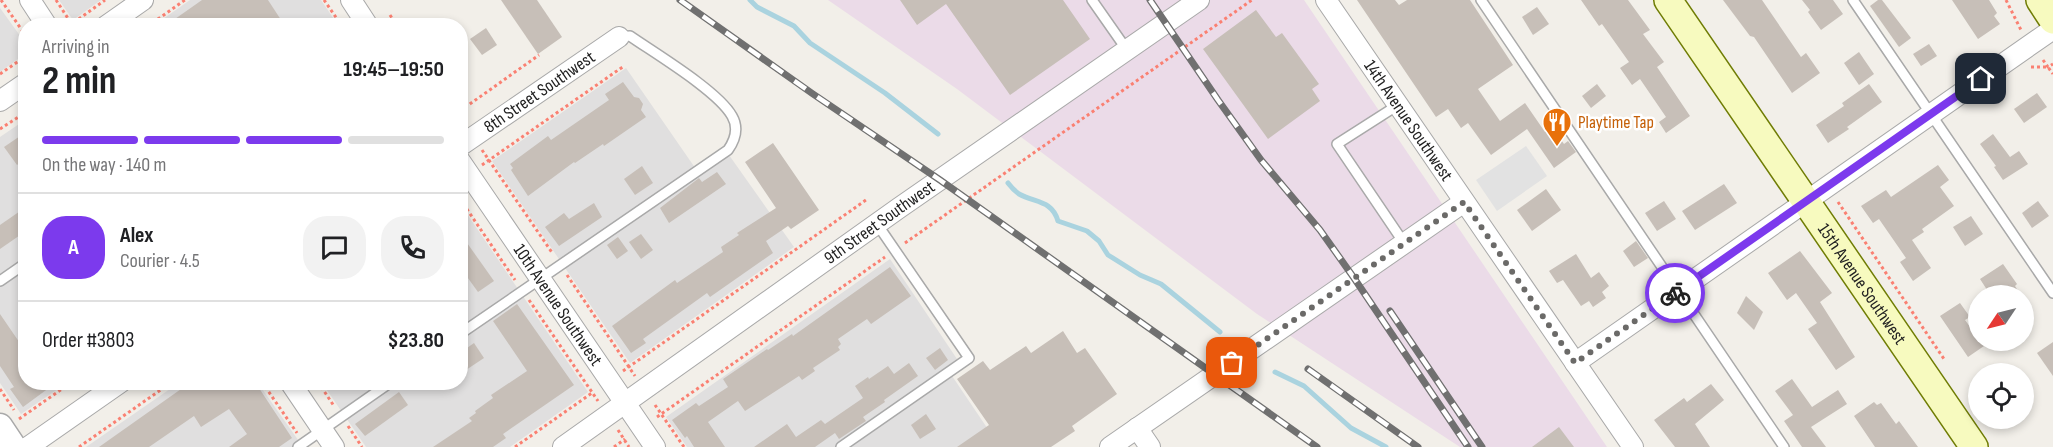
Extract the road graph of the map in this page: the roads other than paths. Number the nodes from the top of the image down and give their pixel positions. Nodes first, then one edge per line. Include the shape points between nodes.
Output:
1 (30, 0) edge
2 (143, 0) edge
3 (351, 0) edge
4 (1092, 0) edge
5 (1198, 0) edge
6 (1326, 0) edge
7 (1481, 0) edge
8 (1668, 0) edge
9 (1853, 0) edge
10 (2040, 0) edge
11 (42, 18) edge
12 (117, 18) edge
13 (363, 18) edge
14 (2053, 20) edge
15 (2053, 29) edge
16 (619, 37) joint
17 (1127, 50) junction
18 (18, 89) edge
19 (0, 101) edge
20 (1398, 105) junction
21 (1931, 114) junction
22 (468, 141) edge
23 (468, 173) edge
24 (1805, 201) junction
25 (1464, 202) junction
26 (877, 224) junction
27 (1404, 243) junction
28 (18, 269) edge
29 (540, 278) junction
30 (0, 281) edge
31 (1678, 291) junction
32 (2053, 293) edge
33 (468, 328) edge
34 (1575, 363) junction
35 (110, 390) edge
36 (296, 390) edge
37 (380, 390) edge
38 (625, 403) junction
39 (7, 424) edge
40 (1137, 428) junction
41 (323, 430) junction
42 (301, 445) edge
43 (14, 447) edge
44 (28, 447) edge
45 (334, 447) edge
46 (563, 447) edge
47 (656, 447) edge
48 (841, 447) edge
49 (1110, 447) edge
50 (1150, 447) edge
51 (1632, 447) edge
52 (1784, 447) edge
53 (1974, 447) edge

1 - 11 street
2 - 12 street
3 - 13 street
4 - 17 lane
5 - 17 street, 9th Street Southwest
6 - 20 street, 14th Avenue Southwest
7 - 31 lane
8 - 24 main road, 15th Avenue Southwest
9 - 21 lane
10 - 14 main road
15 - 21 street
16 - 22 street, 8th Street Southwest
16 - 29 lane via 630,36 718,98 733,117 736,138 728,150
17 - 26 street, 9th Street Southwest
18 - 19 street
20 - 25 street, 14th Avenue Southwest
20 - 27 lane via 1337,144
21 - 24 street
21 - 32 lane
23 - 29 street, 10th Avenue Southwest
24 - 31 street
24 - 53 main road, 15th Avenue Southwest
25 - 27 street
25 - 34 street, 14th Avenue Southwest
26 - 38 street, 9th Street Southwest
26 - 48 lane via 969,358
27 - 40 street
28 - 30 lane
29 - 33 lane
29 - 38 street, 10th Avenue Southwest
31 - 34 street
31 - 52 lane
34 - 51 street, 14th Avenue Southwest
35 - 44 street
36 - 41 street
37 - 41 lane
38 - 46 street, 9th Street Southwest
38 - 47 street, 10th Avenue Southwest
39 - 43 street
40 - 49 street
40 - 50 street
41 - 42 lane
41 - 45 street

